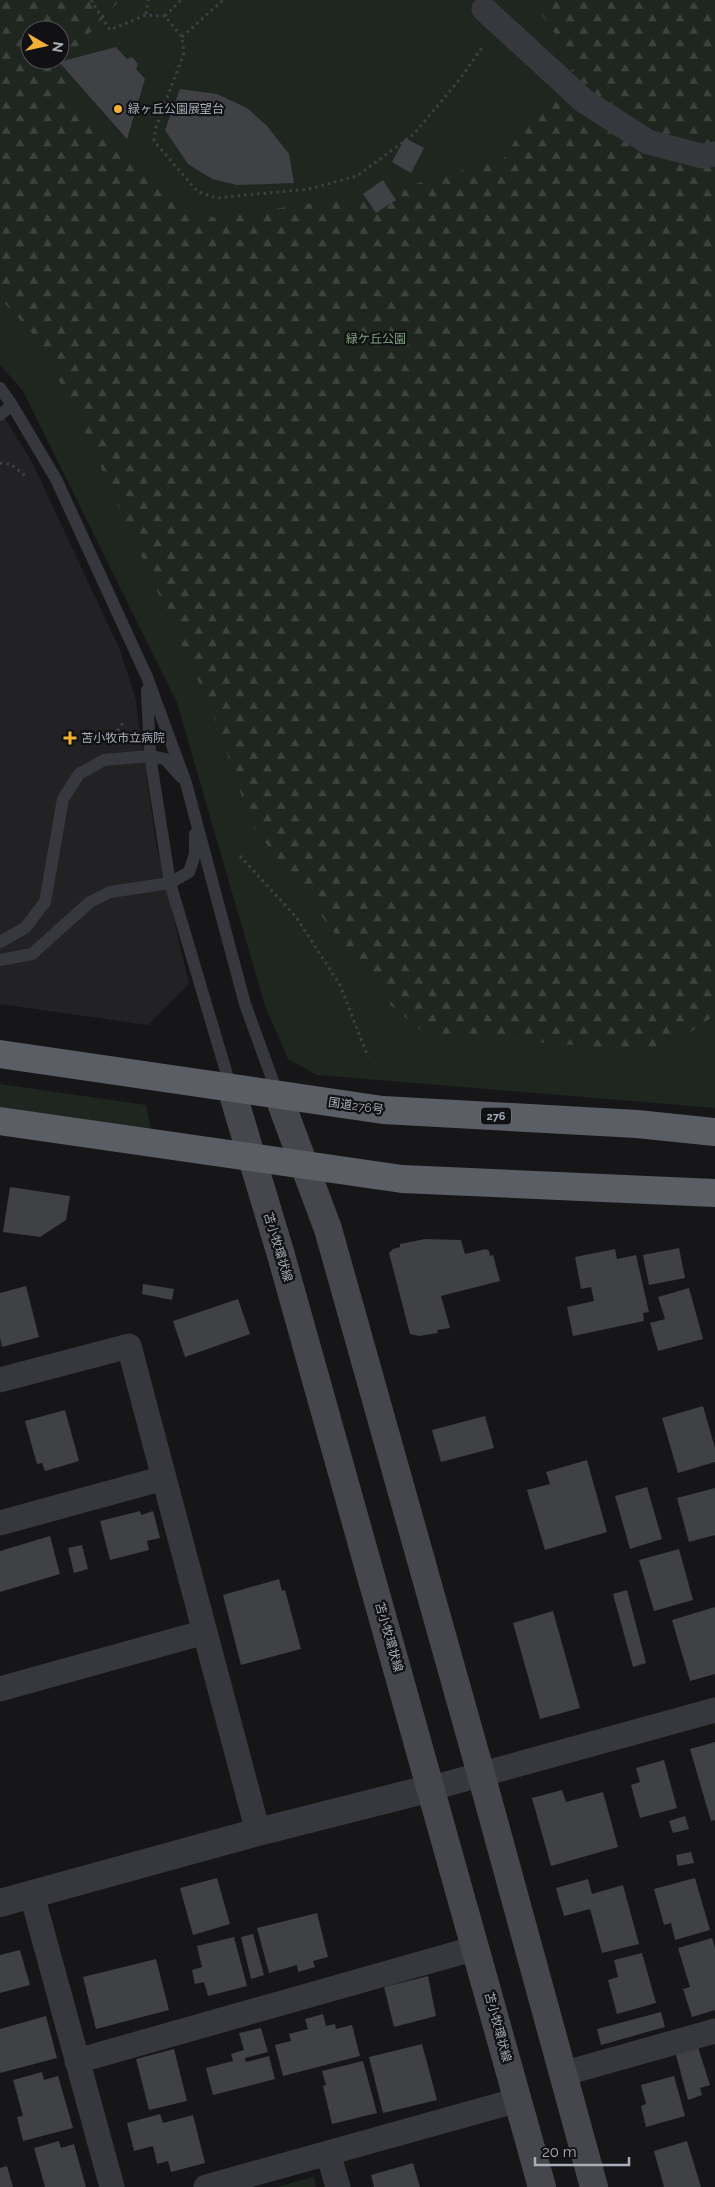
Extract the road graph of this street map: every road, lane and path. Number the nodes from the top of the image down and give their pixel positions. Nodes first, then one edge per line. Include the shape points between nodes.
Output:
1 (91, 0) edge
2 (148, 0) edge
3 (181, 0) edge
4 (223, 0) edge
5 (146, 15) junction
6 (164, 16) junction
7 (492, 16) joint
8 (182, 37) junction
9 (715, 154) edge
10 (0, 388) edge
11 (12, 405) junction
12 (0, 415) edge
13 (0, 463) edge
14 (31, 480) dead end
15 (147, 677) junction
16 (126, 718) dead end
17 (109, 741) dead end
18 (150, 756) junction
19 (186, 783) junction
20 (196, 822) junction
21 (240, 856) dead end
22 (170, 884) junction
23 (0, 942) edge
24 (0, 960) edge
25 (0, 1054) edge
26 (368, 1057) dead end
27 (231, 1088) junction
28 (278, 1095) junction
29 (0, 1121) edge
30 (715, 1132) edge
31 (252, 1157) junction
32 (304, 1165) junction
33 (715, 1193) edge
34 (0, 1380) edge
35 (164, 1478) junction
36 (0, 1523) edge
37 (205, 1632) junction
38 (0, 1689) edge
39 (715, 1710) edge
40 (481, 1774) junction
41 (432, 1788) junction
42 (258, 1832) junction
43 (32, 1895) junction
44 (0, 1903) edge
45 (476, 1948) junction
46 (715, 2031) edge
47 (77, 2061) junction
48 (562, 2074) junction
49 (518, 2100) junction
50 (328, 2153) junction
51 (112, 2187) edge
52 (206, 2187) edge
53 (338, 2187) edge
54 (542, 2187) edge
55 (594, 2187) edge

1 - 5 path via 110,30
2 - 5 path
3 - 6 path
4 - 8 path
5 - 6 path
6 - 8 path
7 - 8 path via 460,80 414,134 357,176 309,189 217,198 198,192 154,141 156,127 184,53
7 - 9 street via 584,101 648,142 702,156
10 - 11 lane
11 - 12 lane
11 - 15 lane via 56,479
13 - 14 path via 10,464
15 - 18 lane
15 - 19 lane
16 - 17 path
18 - 19 lane via 165,759
18 - 22 lane
18 - 23 lane via 104,760 79,774 63,799 45,902 26,928
19 - 20 lane
20 - 22 lane via 189,872
20 - 28 lane via 245,1004
21 - 26 path via 296,918 340,985
22 - 24 lane via 110,892 90,902 32,954
22 - 27 lane
25 - 27 highway, 国道276号 / 276
27 - 28 highway, 国道276号 / 276
27 - 31 main road, 苫小牧環状線
28 - 30 highway, 国道276号 / 276 via 383,1110 637,1124
28 - 32 main road
29 - 31 highway
31 - 32 highway
31 - 41 main road, 苫小牧環状線
32 - 33 highway via 429,1181
32 - 40 main road via 328,1229
34 - 35 street via 129,1346
35 - 36 street
35 - 37 street
37 - 38 street
37 - 42 street
39 - 40 street
40 - 41 street
40 - 48 main road
41 - 42 street
41 - 45 main road, 苫小牧環状線
42 - 43 street
43 - 44 street
43 - 47 street
45 - 47 street
45 - 49 main road, 苫小牧環状線
46 - 48 street
47 - 51 street
48 - 55 main road
49 - 50 street
49 - 54 main road, 苫小牧環状線
50 - 52 street
50 - 53 street

